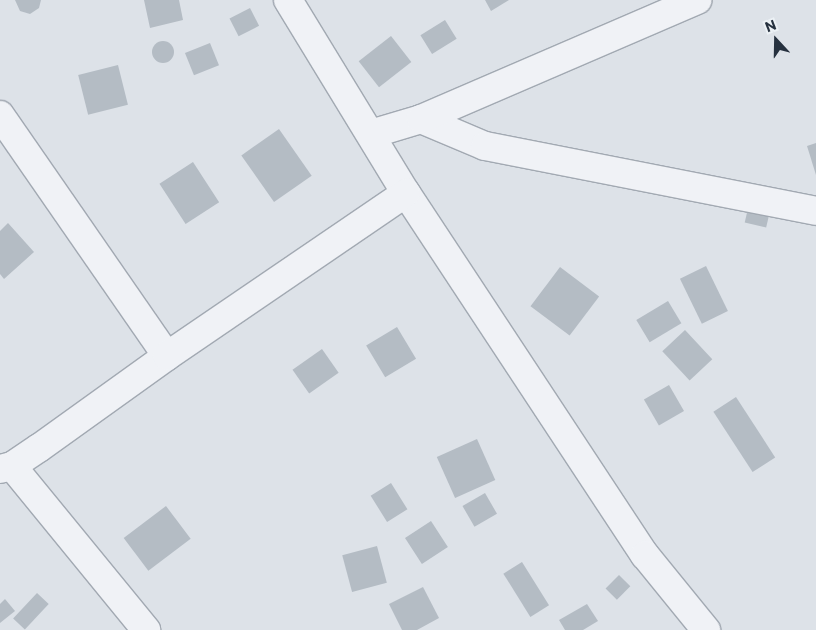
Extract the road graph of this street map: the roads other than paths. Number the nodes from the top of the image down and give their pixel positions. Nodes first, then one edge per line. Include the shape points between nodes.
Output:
1 (288, 0) edge
2 (697, 0) edge
3 (0, 115) edge
4 (421, 120) junction
5 (371, 134) junction
6 (406, 193) junction
7 (816, 211) edge
8 (167, 356) junction
9 (6, 468) edge
10 (146, 630) edge
11 (706, 630) edge

1 - 5 street
2 - 4 street
3 - 8 street
4 - 5 street
4 - 7 street via 485,146
5 - 6 street
6 - 8 street
6 - 11 street via 645,555
8 - 9 street
9 - 10 street

